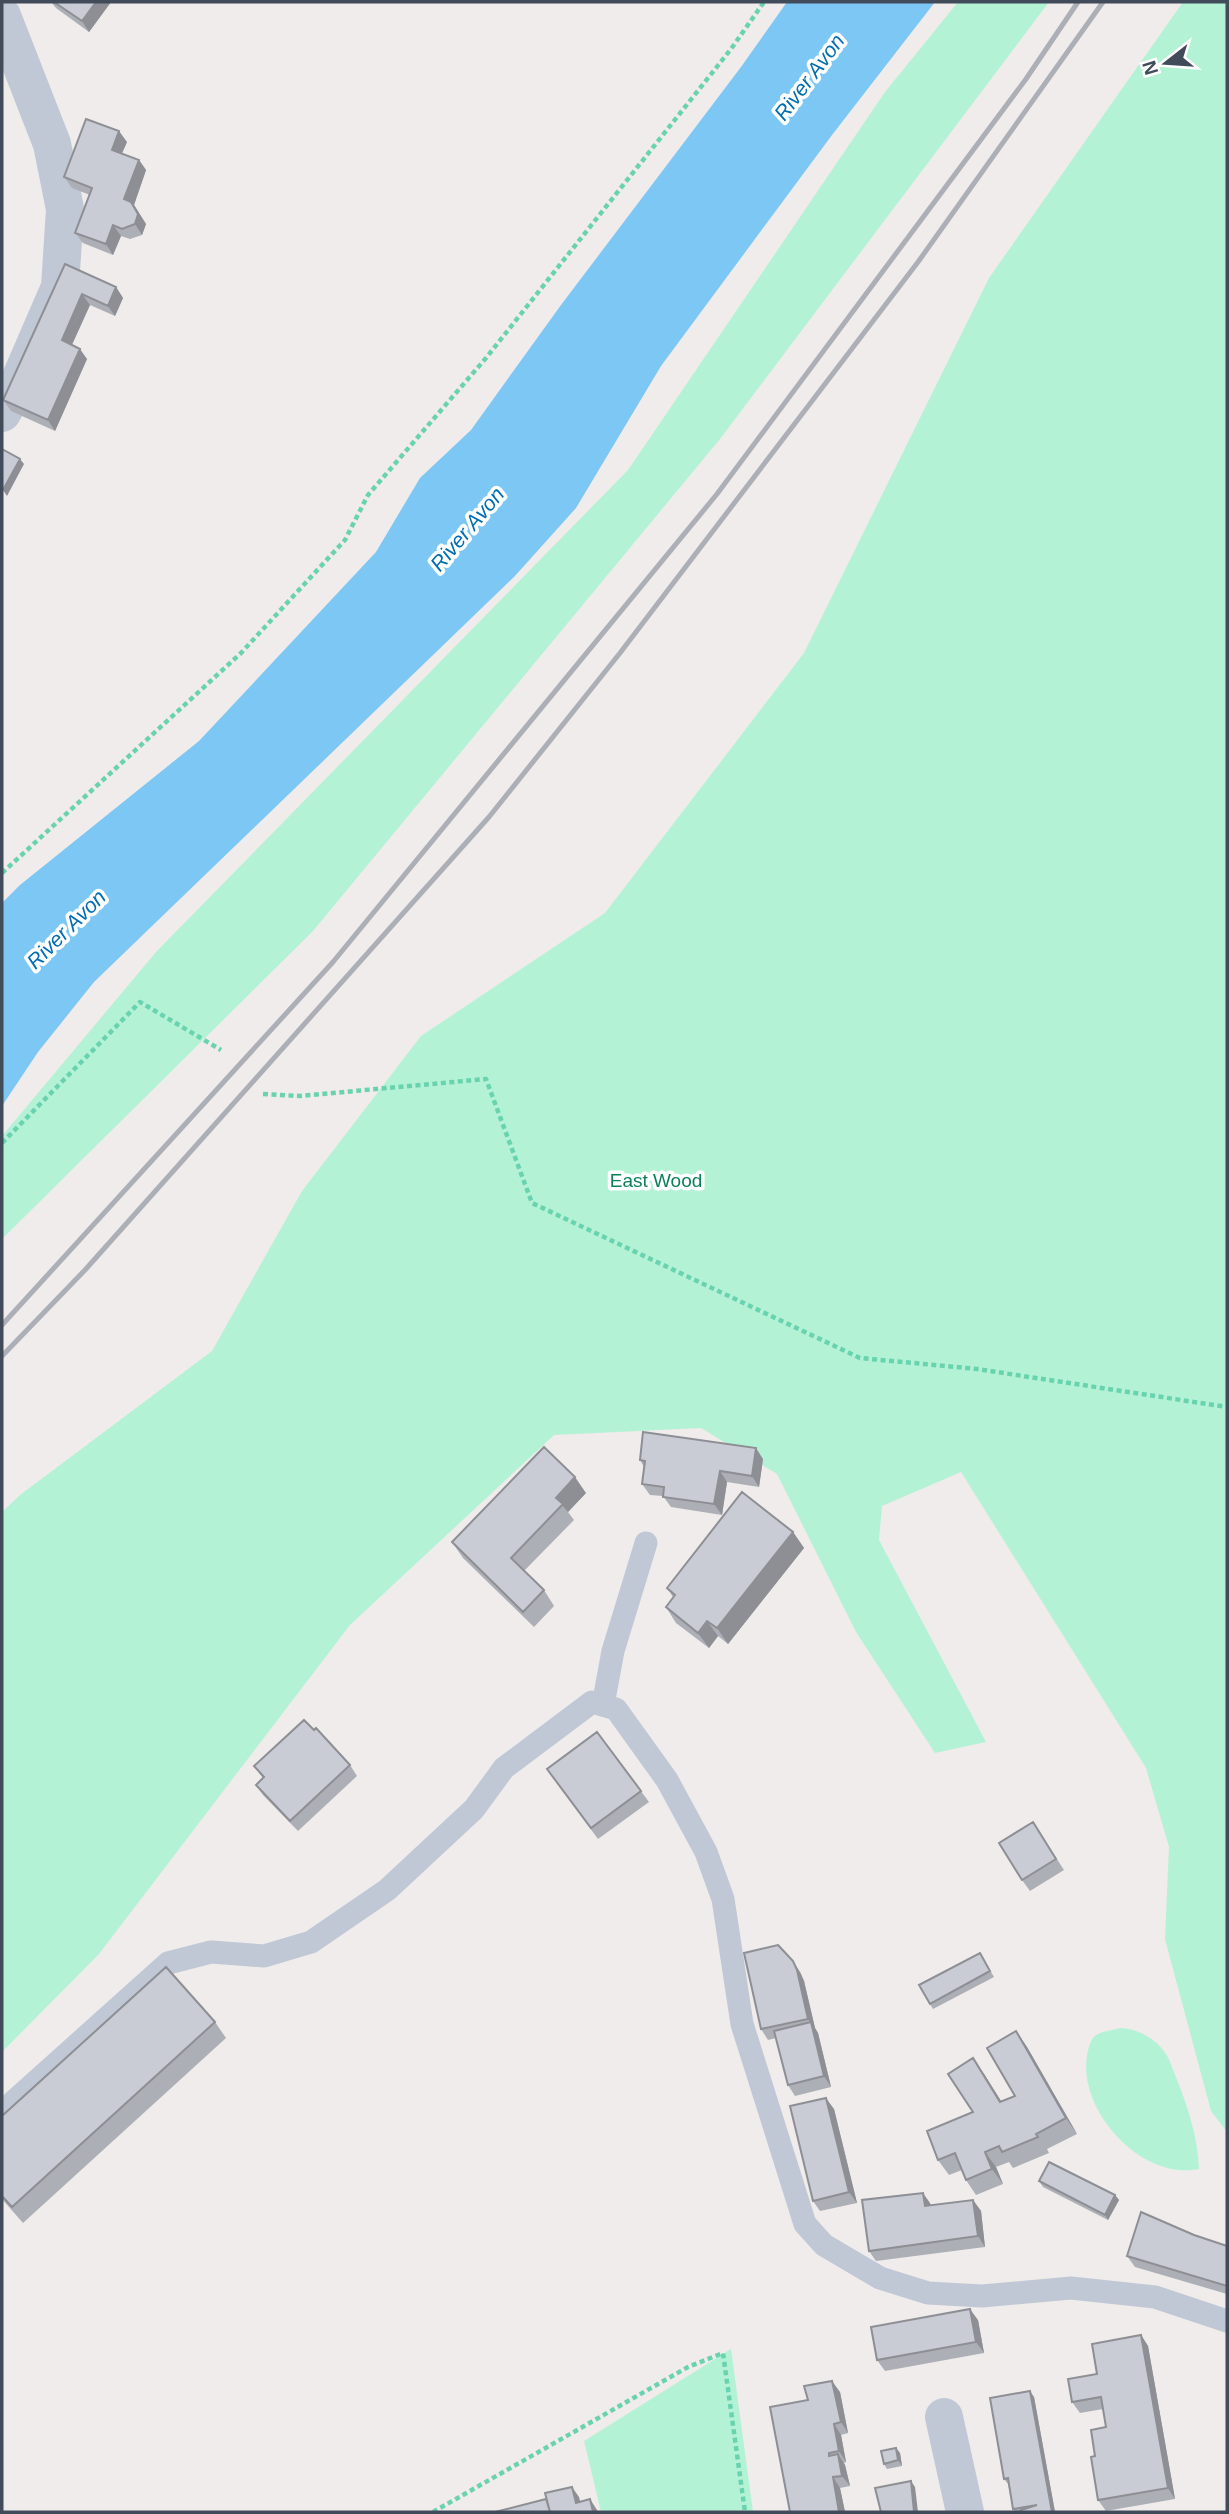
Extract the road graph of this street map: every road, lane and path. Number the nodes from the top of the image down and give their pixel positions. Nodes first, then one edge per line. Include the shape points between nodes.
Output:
1 (764, 2) edge
2 (2, 16) edge
3 (2, 413) edge
4 (2, 873) edge
5 (221, 1050) dead end
6 (263, 1094) dead end
7 (2, 1143) edge
8 (1227, 1407) edge
9 (646, 1543) dead end
10 (603, 1705) junction
11 (2, 2112) edge
12 (1227, 2321) edge
13 (944, 2417) dead end
14 (433, 2512) edge
15 (745, 2512) edge
16 (965, 2512) edge

1 - 4 path via 486,358 368,495 345,540 241,653
2 - 3 street via 52,144 65,209 60,287
5 - 7 path via 141,1002
6 - 8 path via 300,1096 486,1079 532,1203 860,1358 977,1369
9 - 10 lane via 613,1651
10 - 11 lane via 592,1702 504,1768 474,1809 387,1890 344,1920 311,1942 264,1956 211,1952 168,1963
10 - 12 lane via 616,1709 667,1780 706,1852 723,1899 742,2024 805,2224 824,2245 880,2278 928,2293 982,2296 1071,2288 1155,2297
13 - 16 street
14 - 15 path via 688,2367 723,2353

